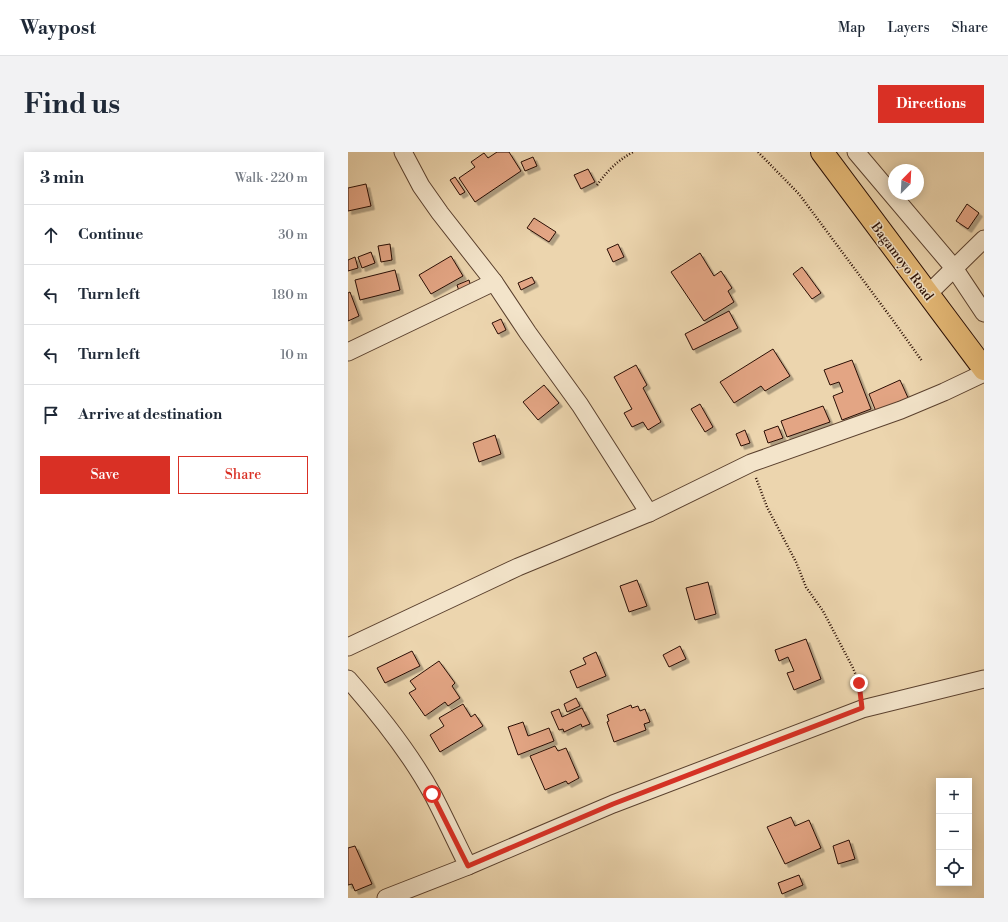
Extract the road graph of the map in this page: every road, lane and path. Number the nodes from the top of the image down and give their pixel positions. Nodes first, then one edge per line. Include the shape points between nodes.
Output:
1 (403, 152) edge
2 (633, 152) edge
3 (758, 152) edge
4 (822, 152) edge
5 (856, 152) edge
6 (597, 185) dead end
7 (984, 239) edge
8 (954, 268) junction
9 (494, 282) junction
10 (928, 294) junction
11 (984, 314) edge
12 (348, 352) edge
13 (922, 361) dead end
14 (984, 369) edge
15 (984, 373) edge
16 (751, 463) junction
17 (648, 513) junction
18 (348, 647) edge
19 (348, 679) edge
20 (984, 679) edge
21 (862, 708) junction
22 (468, 866) junction
23 (386, 898) edge

1 - 9 street via 440,213
2 - 6 path via 608,170
3 - 13 path via 799,194
4 - 10 highway, Bagamoyo Road
5 - 8 street
7 - 8 street
8 - 10 street
8 - 11 street
9 - 12 street
9 - 17 street via 580,405
10 - 14 highway, Bagamoyo Road
15 - 16 street via 902,410
16 - 17 street
16 - 21 path via 767,507 806,587 823,611 853,668 859,683
17 - 18 street via 518,567
19 - 22 street via 407,753 432,794
20 - 21 street
21 - 22 street via 613,804
22 - 23 street

